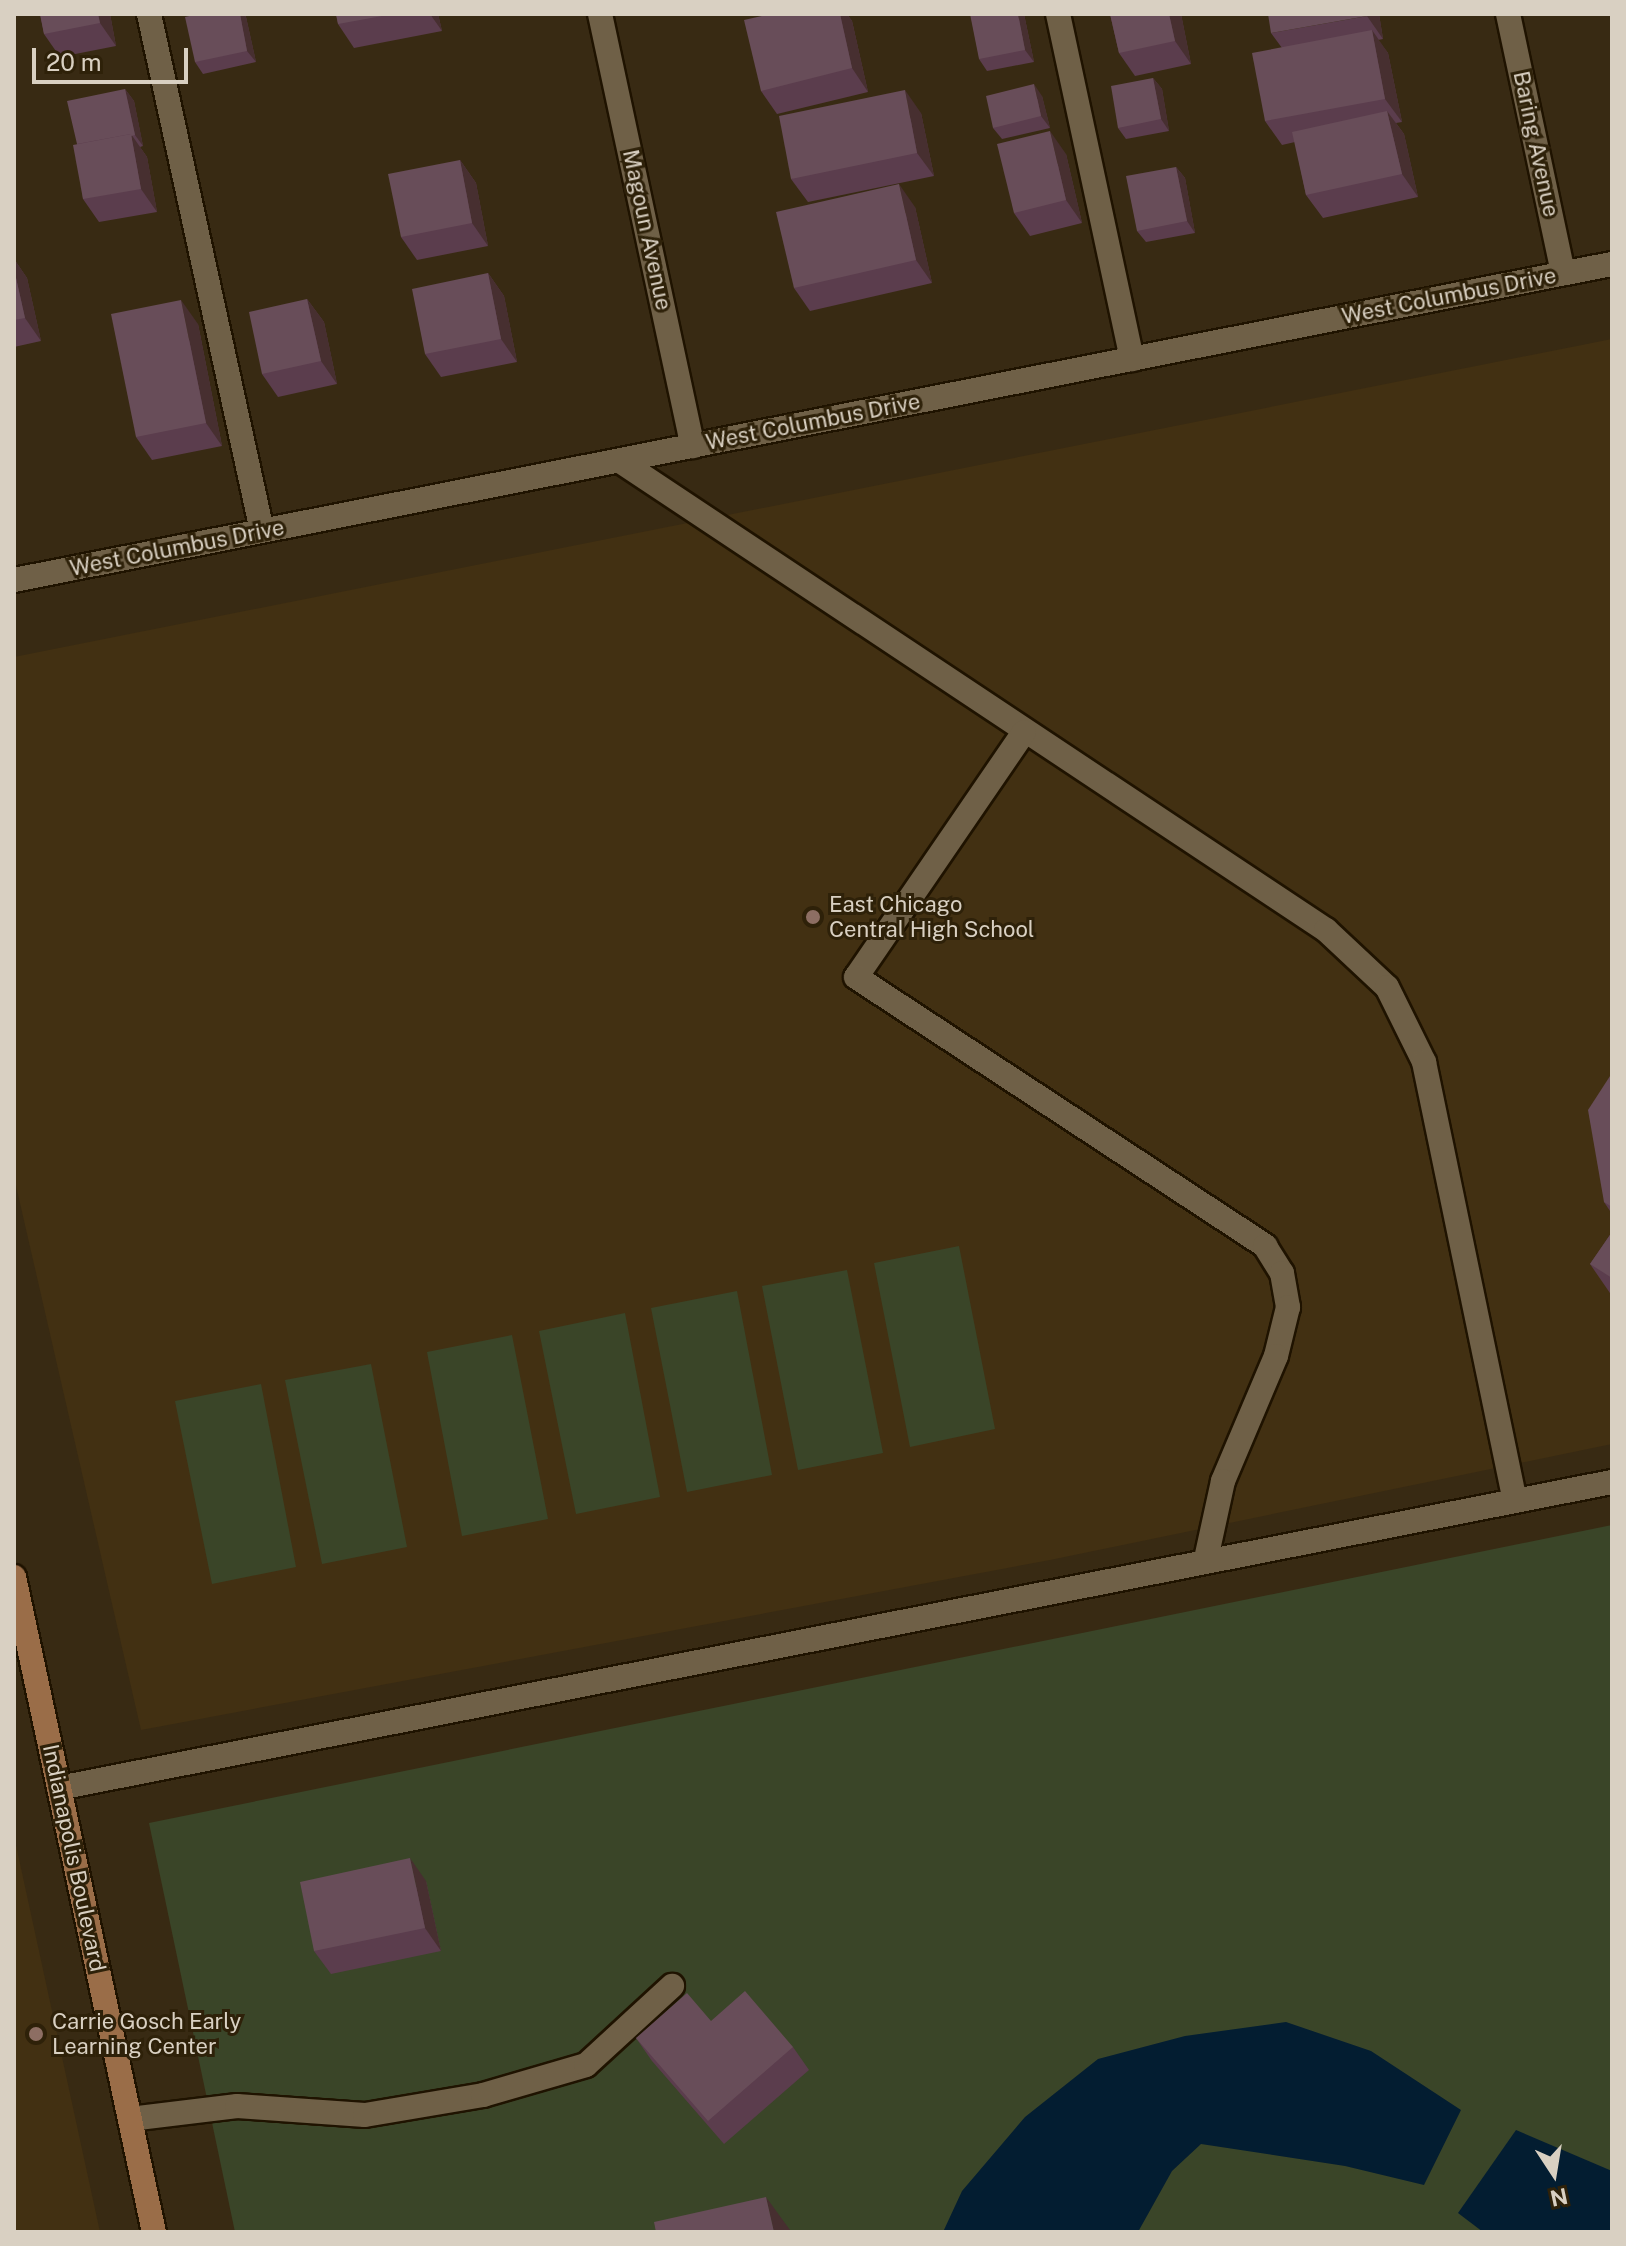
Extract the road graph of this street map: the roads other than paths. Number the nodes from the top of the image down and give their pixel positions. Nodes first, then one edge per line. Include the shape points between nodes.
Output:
1 (149, 14) edge
2 (600, 14) edge
3 (1058, 14) edge
4 (1508, 14) edge
5 (1612, 264) edge
6 (1563, 273) junction
7 (1132, 359) junction
8 (693, 446) junction
9 (620, 461) junction
10 (262, 531) junction
11 (14, 580) edge
12 (1024, 732) junction
13 (1612, 1482) edge
14 (1515, 1500) junction
15 (1206, 1559) junction
16 (14, 1577) edge
17 (59, 1788) junction
18 (672, 1986) dead end
19 (130, 2119) junction
20 (154, 2232) edge

1 - 10 street
2 - 8 street, Magoun Avenue
3 - 7 street
4 - 6 street, Baring Avenue
5 - 6 street, West Columbus Drive
6 - 7 street, West Columbus Drive
7 - 8 street, West Columbus Drive
8 - 9 street, West Columbus Drive
9 - 10 street, West Columbus Drive
9 - 12 street
10 - 11 street, West Columbus Drive
12 - 14 street via 1326,930 1387,987 1424,1062
12 - 15 street via 856,977 1265,1246 1282,1273 1288,1307 1276,1356 1223,1481
13 - 14 street
14 - 15 street
15 - 17 street
16 - 17 main road, Indianapolis Boulevard
17 - 19 main road, Indianapolis Boulevard
18 - 19 street via 586,2065 483,2095 365,2115 237,2106
19 - 20 main road, Indianapolis Boulevard

